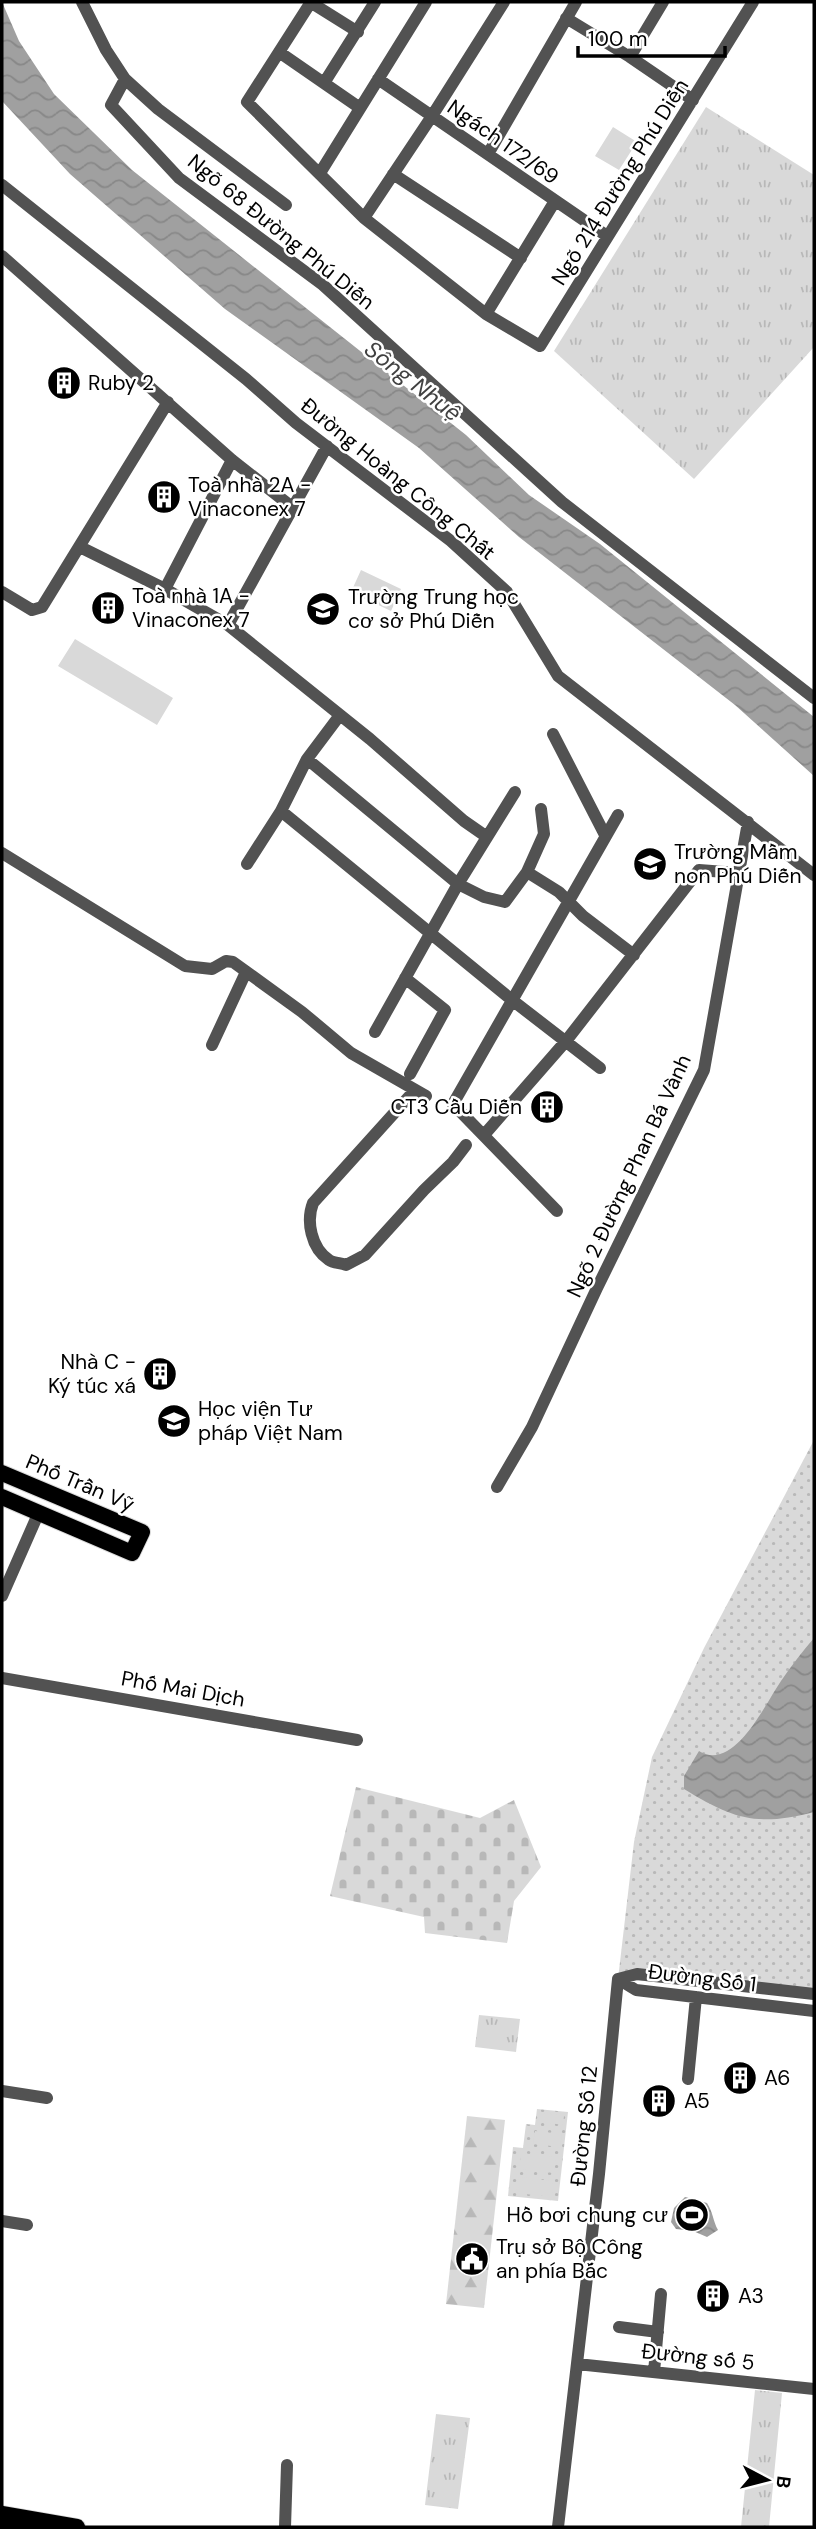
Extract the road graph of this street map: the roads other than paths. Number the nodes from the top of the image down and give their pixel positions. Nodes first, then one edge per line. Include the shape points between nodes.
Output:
1 (82, 2) edge
2 (311, 2) edge
3 (375, 2) edge
4 (426, 2) edge
5 (504, 2) edge
6 (576, 2) edge
7 (663, 2) edge
8 (753, 2) edge
9 (566, 18) junction
10 (358, 32) junction
11 (279, 52) junction
12 (630, 57) junction
13 (125, 79) junction
14 (378, 79) junction
15 (324, 83) junction
16 (694, 100) junction
17 (360, 108) junction
18 (432, 116) junction
19 (488, 155) junction
20 (320, 173) junction
21 (393, 174) junction
22 (2, 185) edge
23 (555, 201) junction
24 (286, 205) dead end
25 (364, 218) junction
26 (607, 236) junction
27 (2, 256) edge
28 (521, 258) junction
29 (486, 314) junction
30 (168, 402) junction
31 (327, 446) junction
32 (232, 460) junction
33 (292, 507) junction
34 (80, 547) junction
35 (165, 589) junction
36 (2, 592) edge
37 (228, 625) junction
38 (814, 698) edge
39 (340, 715) junction
40 (553, 734) dead end
41 (307, 759) junction
42 (515, 792) dead end
43 (541, 809) dead end
44 (281, 811) junction
45 (618, 815) dead end
46 (748, 822) junction
47 (604, 835) junction
48 (487, 837) junction
49 (2, 853) edge
50 (247, 864) dead end
51 (527, 872) junction
52 (738, 873) junction
53 (814, 874) edge
54 (458, 884) junction
55 (568, 901) junction
56 (431, 932) junction
57 (634, 955) junction
58 (246, 972) junction
59 (405, 978) junction
60 (512, 1000) junction
61 (375, 1032) dead end
62 (566, 1041) junction
63 (212, 1045) dead end
64 (600, 1068) dead end
65 (410, 1074) dead end
66 (484, 1135) junction
67 (466, 1145) dead end
68 (557, 1211) dead end
69 (2, 1473) edge
70 (497, 1487) dead end
71 (47, 1493) junction
72 (2, 1497) edge
73 (39, 1512) junction
74 (2, 1596) edge
75 (2, 1678) edge
76 (357, 1740) dead end
77 (618, 1979) junction
78 (814, 1994) edge
79 (696, 1997) junction
80 (814, 2011) edge
81 (688, 2079) dead end
82 (2, 2091) edge
83 (47, 2098) dead end
84 (2, 2221) edge
85 (27, 2225) dead end
86 (661, 2294) dead end
87 (619, 2327) dead end
88 (657, 2332) junction
89 (577, 2364) junction
90 (654, 2372) junction
91 (814, 2389) edge
92 (287, 2465) dead end
93 (2, 2514) edge
94 (2, 2524) edge
95 (17, 2527) edge
96 (74, 2527) edge
97 (285, 2527) edge
98 (558, 2527) edge

1 - 13 street
2 - 10 street
2 - 11 street
3 - 10 street
4 - 14 street
5 - 18 street
6 - 9 street
7 - 12 street
8 - 16 street, Ngõ 214 Đường Phú Diễn
9 - 12 street
9 - 19 street
10 - 15 street
11 - 15 street
11 - 20 street via 247,102
12 - 16 street
13 - 24 street
13 - 38 street, Ngõ 68 Đường Phú Diễn via 111,105 179,178 323,285 562,502
14 - 17 street
14 - 18 street, Ngách 172/69
15 - 17 street
16 - 26 street, Ngõ 214 Đường Phú Diễn
17 - 20 street
18 - 19 street, Ngách 172/69
18 - 21 street
19 - 23 street, Ngách 172/69
20 - 25 street
21 - 25 street
21 - 28 street
22 - 31 street, Đường Hoàng Công Chất
23 - 26 street, Ngách 172/69
23 - 28 street
25 - 29 street
26 - 29 street, Ngõ 214 Đường Phú Diễn via 540,346
27 - 30 street
28 - 29 street
30 - 32 street
30 - 34 street
31 - 33 street
31 - 46 street, Đường Hoàng Công Chất via 451,541 507,592 558,676
32 - 33 street
32 - 35 street
33 - 37 street
34 - 35 street
34 - 36 street via 42,607 32,610
35 - 37 street
37 - 39 street
39 - 41 street
39 - 48 street
40 - 47 street
41 - 44 street
41 - 54 street
42 - 48 street
43 - 51 street via 544,834
44 - 50 street
44 - 56 street
45 - 47 street
46 - 52 street, Ngõ 2 Đường Phan Bá Vành
46 - 53 street, Đường Hoàng Công Chất
47 - 55 street
48 - 54 street
49 - 58 street via 185,965 212,969 226,961
51 - 54 street via 505,902
51 - 55 street
52 - 57 street via 699,870
52 - 70 street, Ngõ 2 Đường Phan Bá Vành via 705,1070 532,1427
54 - 56 street
55 - 57 street
55 - 60 street
56 - 59 street
56 - 60 street
57 - 62 street
58 - 63 street
58 - 67 street via 351,1053 420,1093 313,1203 310,1227 319,1249 330,1260 346,1265 365,1255
59 - 61 street
59 - 65 street via 445,1010
60 - 62 street
60 - 66 street via 453,1104
62 - 64 street
62 - 66 street
66 - 68 street
69 - 71 main road, Phố Trần Vỹ
71 - 73 main road
71 - 73 main road, Phố Trần Vỹ via 142,1532 132,1553
72 - 73 main road, Phố Trần Vỹ
73 - 74 street
75 - 76 street, Phố Mai Dịch
77 - 78 street, Đường Số 1 via 637,1974
77 - 79 street, Đường Số 1 via 636,1990
77 - 89 street, Đường Số 12
79 - 80 street, Đường Số 1
79 - 81 street
82 - 83 street
84 - 85 street
86 - 88 street
87 - 88 street
88 - 90 street
89 - 90 street, Đường số 5
89 - 98 street, Đường Số 12
90 - 91 street, Đường số 5
92 - 97 street
93 - 96 main road
94 - 95 highway

